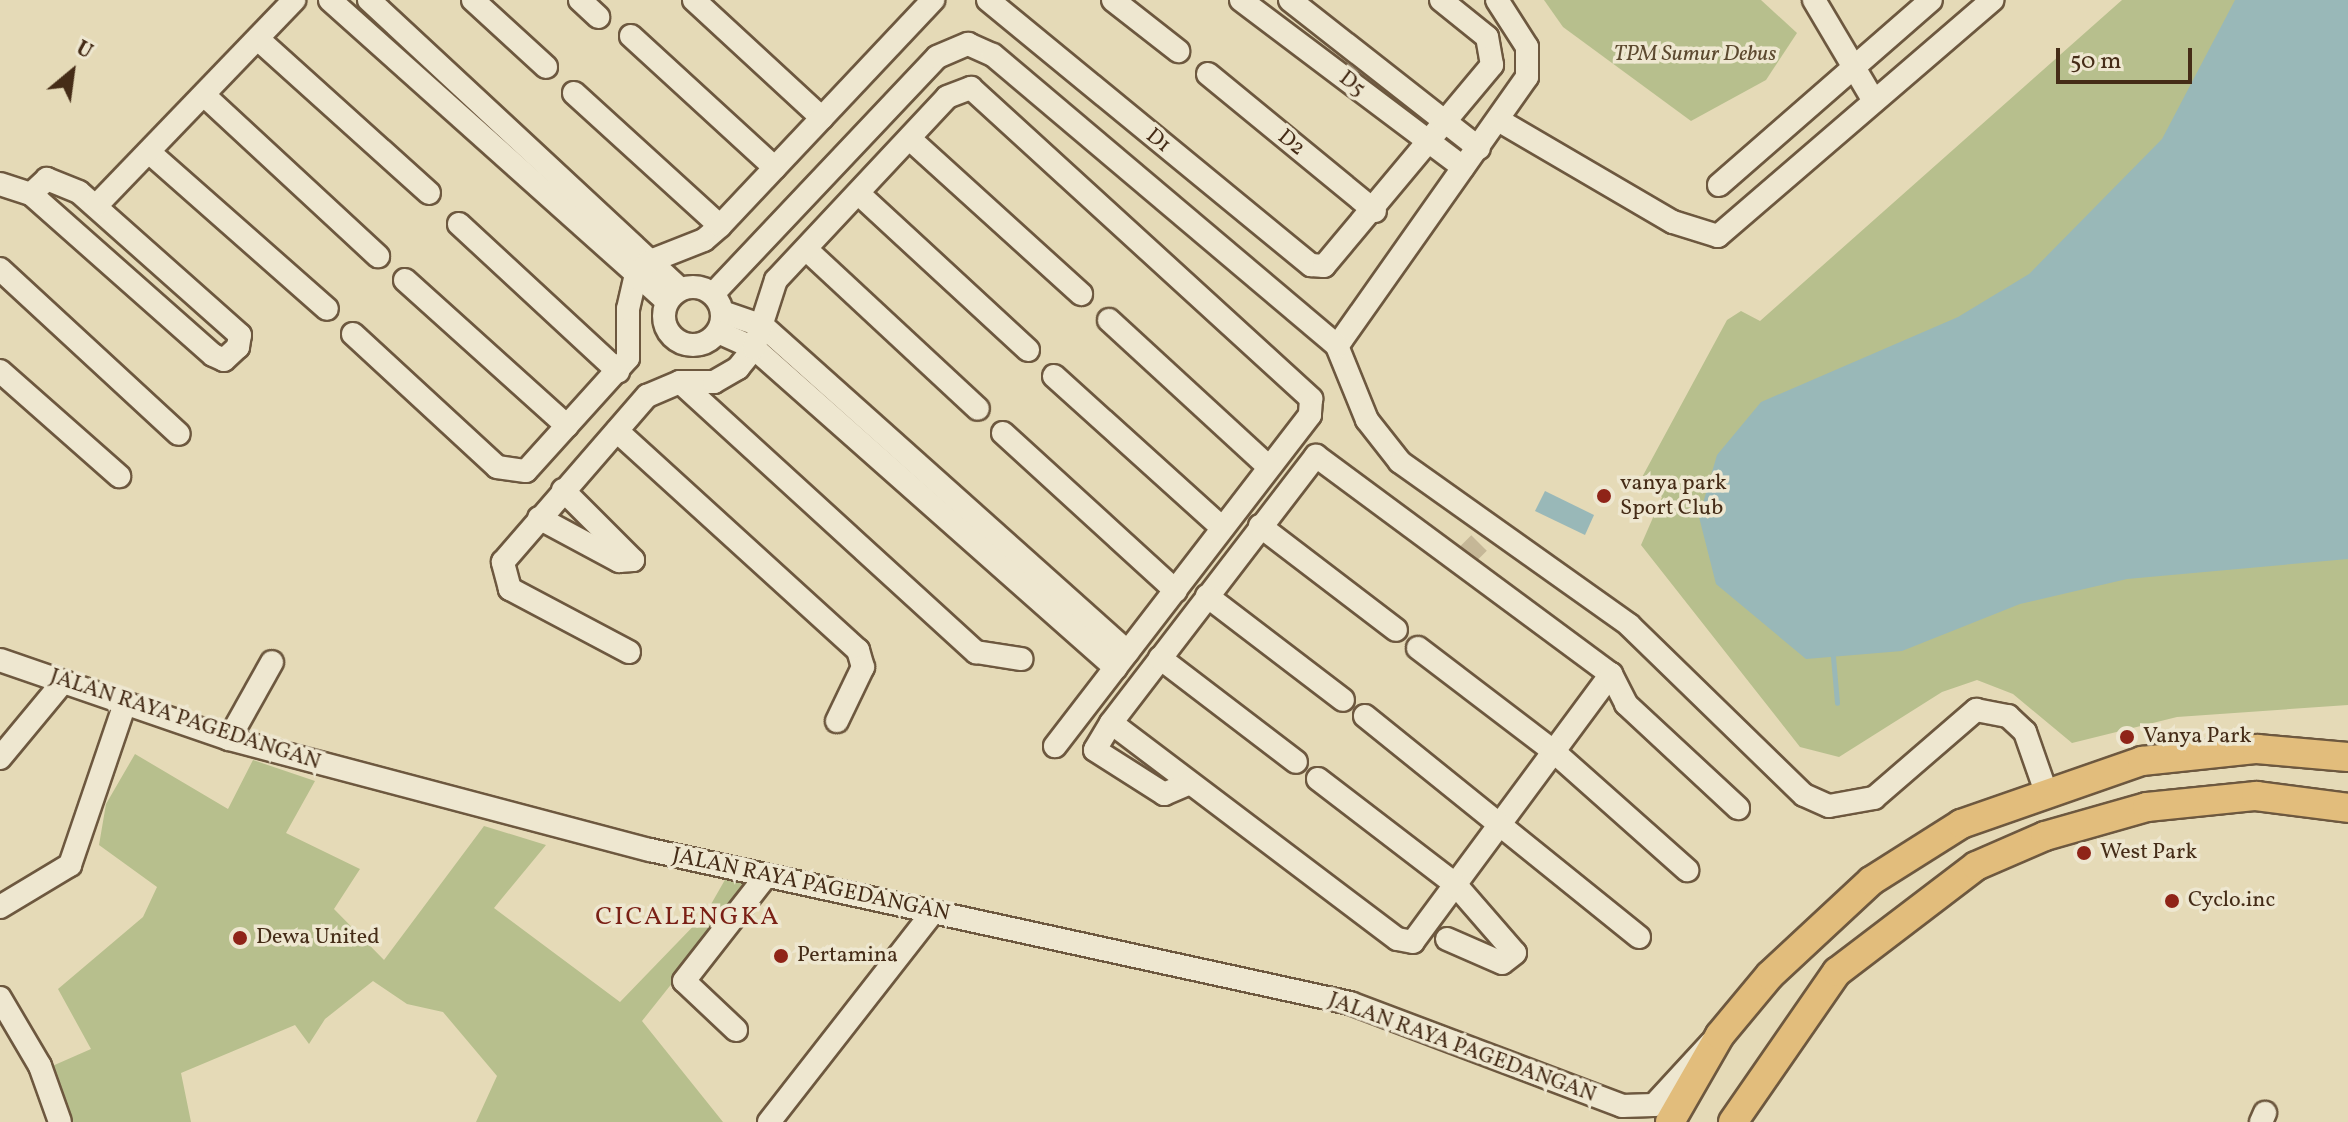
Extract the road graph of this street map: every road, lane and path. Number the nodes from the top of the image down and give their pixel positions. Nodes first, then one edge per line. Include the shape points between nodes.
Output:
1 (294, 0) edge
2 (330, 0) edge
3 (369, 0) edge
4 (473, 0) edge
5 (580, 0) edge
6 (694, 0) edge
7 (933, 0) edge
8 (988, 0) edge
9 (1113, 0) edge
10 (1241, 0) edge
11 (1290, 0) edge
12 (1441, 0) edge
13 (1497, 0) edge
14 (1814, 0) edge
15 (1931, 0) edge
16 (1992, 0) edge
17 (598, 17) dead end
18 (631, 36) dead end
19 (258, 39) junction
20 (1178, 51) dead end
21 (546, 67) dead end
22 (1852, 72) junction
23 (1208, 74) dead end
24 (574, 93) dead end
25 (205, 96) junction
26 (1874, 101) junction
27 (822, 118) junction
28 (1500, 121) junction
29 (1449, 123) junction
30 (910, 139) junction
31 (1432, 144) junction
32 (1479, 148) junction
33 (149, 152) junction
34 (1463, 167) junction
35 (775, 168) junction
36 (0, 184) edge
37 (1719, 185) dead end
38 (429, 193) dead end
39 (31, 194) junction
40 (859, 194) junction
41 (96, 206) junction
42 (1375, 211) junction
43 (459, 224) dead end
44 (720, 226) junction
45 (807, 250) junction
46 (378, 256) dead end
47 (0, 269) edge
48 (642, 270) junction
49 (405, 280) dead end
50 (1081, 294) dead end
51 (673, 295) junction
52 (327, 309) dead end
53 (718, 312) junction
54 (1109, 320) dead end
55 (763, 326) junction
56 (353, 334) dead end
57 (1337, 346) junction
58 (754, 348) junction
59 (1028, 350) dead end
60 (0, 371) edge
61 (618, 371) junction
62 (1054, 376) dead end
63 (680, 382) junction
64 (978, 409) dead end
65 (567, 426) junction
66 (617, 431) junction
67 (1003, 433) dead end
68 (179, 434) dead end
69 (1269, 467) junction
70 (119, 476) dead end
71 (563, 490) junction
72 (539, 518) junction
73 (1260, 526) junction
74 (1222, 528) junction
75 (1474, 546) junction
76 (1176, 591) junction
77 (1207, 596) junction
78 (1396, 630) dead end
79 (1418, 648) dead end
80 (629, 652) dead end
81 (1160, 658) junction
82 (1021, 659) dead end
83 (0, 660) edge
84 (1122, 660) junction
85 (272, 662) dead end
86 (1611, 674) junction
87 (63, 682) junction
88 (1343, 700) dead end
89 (125, 703) junction
90 (1365, 716) dead end
91 (837, 721) dead end
92 (1111, 723) junction
93 (229, 739) junction
94 (1055, 746) dead end
95 (1552, 750) junction
96 (2348, 757) edge
97 (0, 758) edge
98 (1296, 762) dead end
99 (1318, 779) dead end
100 (1190, 783) junction
101 (2045, 789) junction
102 (1738, 808) dead end
103 (2348, 808) edge
104 (1501, 820) junction
105 (1687, 870) dead end
106 (766, 876) junction
107 (1455, 884) junction
108 (0, 907) edge
109 (933, 912) junction
110 (1822, 922) junction
111 (1639, 937) dead end
112 (1447, 939) dead end
113 (1852, 958) junction
114 (0, 998) edge
115 (736, 1030) dead end
116 (1720, 1035) junction
117 (1772, 1056) junction
118 (1628, 1114) edge
119 (60, 1122) edge
120 (769, 1122) edge
121 (1670, 1122) edge
122 (1733, 1122) edge
123 (1748, 1122) edge

1 - 19 street
2 - 48 street
3 - 48 street
4 - 21 street
5 - 17 street
6 - 27 street
7 - 27 street
8 - 42 street, D1 via 1311,265 1335,261
9 - 20 street
10 - 31 street, D5
11 - 29 street, D5
12 - 29 street via 1487,37 1492,50 1483,80
13 - 28 street via 1530,61
14 - 22 street
15 - 22 street
16 - 26 street
18 - 35 street
19 - 25 street
19 - 38 street
22 - 26 street
22 - 37 street
23 - 42 street, D2
24 - 44 street
25 - 33 street
25 - 46 street
26 - 28 street via 1718,236 1673,222
27 - 35 street
28 - 32 street
29 - 31 street
29 - 32 street, D5
30 - 40 street
30 - 50 street
30 - 69 street via 947,97 961,89 979,91 1311,399 1310,415
31 - 34 street, D5
31 - 42 street
32 - 34 street
33 - 41 street
33 - 52 street
34 - 57 street via 1362,301
35 - 44 street
36 - 39 street
39 - 41 street via 53,179
39 - 41 street via 213,355 228,358 240,335
40 - 45 street
40 - 59 street
43 - 61 street
44 - 48 street via 704,240
45 - 55 street via 776,280
45 - 64 street
47 - 68 street
48 - 51 street
48 - 61 street via 628,358
49 - 65 street
51 - 53 street
51 - 53 street via 663,319 686,345
53 - 55 street
53 - 57 street via 937,57 968,44 993,55
53 - 58 street
54 - 69 street
55 - 58 street
55 - 84 street
56 - 65 street via 505,471 526,471
57 - 75 street via 1367,420
58 - 63 street via 727,377
58 - 84 street
60 - 70 street
61 - 65 street
62 - 74 street
63 - 66 street via 658,387
63 - 82 street via 976,652
66 - 71 street
66 - 91 street via 858,650 863,667
67 - 76 street
69 - 74 street
71 - 72 street
71 - 72 street via 633,560 619,561
72 - 80 street via 503,562 505,583
73 - 75 street via 1310,458 1323,456
73 - 77 street
73 - 78 street
74 - 76 street
75 - 86 street
75 - 101 street via 1629,625 1785,781 1820,804 1874,798 1976,710 2008,716 2025,732
76 - 84 street
77 - 81 street
77 - 88 street
79 - 95 street
81 - 92 street
81 - 98 street
83 - 87 street, JALAN RAYA PAGEDANGAN
84 - 94 street
85 - 93 street
86 - 95 street
86 - 102 street via 1626,704
87 - 89 street, JALAN RAYA PAGEDANGAN
87 - 97 street
89 - 93 street, JALAN RAYA PAGEDANGAN
89 - 108 street via 70,865
90 - 104 street
92 - 100 street
92 - 100 street via 1094,749 1164,794
93 - 106 street, JALAN RAYA PAGEDANGAN
95 - 104 street
95 - 105 street
96 - 101 main road via 2204,753 2142,761
99 - 107 street
100 - 107 street via 1403,942 1416,938
101 - 110 main road via 1961,824 1871,881
103 - 113 main road via 2241,797 2147,807 2045,836 1976,866
104 - 107 street
104 - 111 street
106 - 109 street, JALAN RAYA PAGEDANGAN
106 - 115 street via 684,981
107 - 112 street via 1515,953 1502,963
109 - 118 street, JALAN RAYA PAGEDANGAN via 1350,1003
109 - 120 street
110 - 113 main road
110 - 116 main road
113 - 117 main road
114 - 119 street via 40,1066
116 - 118 street, JALAN RAYA PAGEDANGAN via 1686,1063 1654,1105
116 - 121 main road
117 - 122 main road
117 - 123 street

